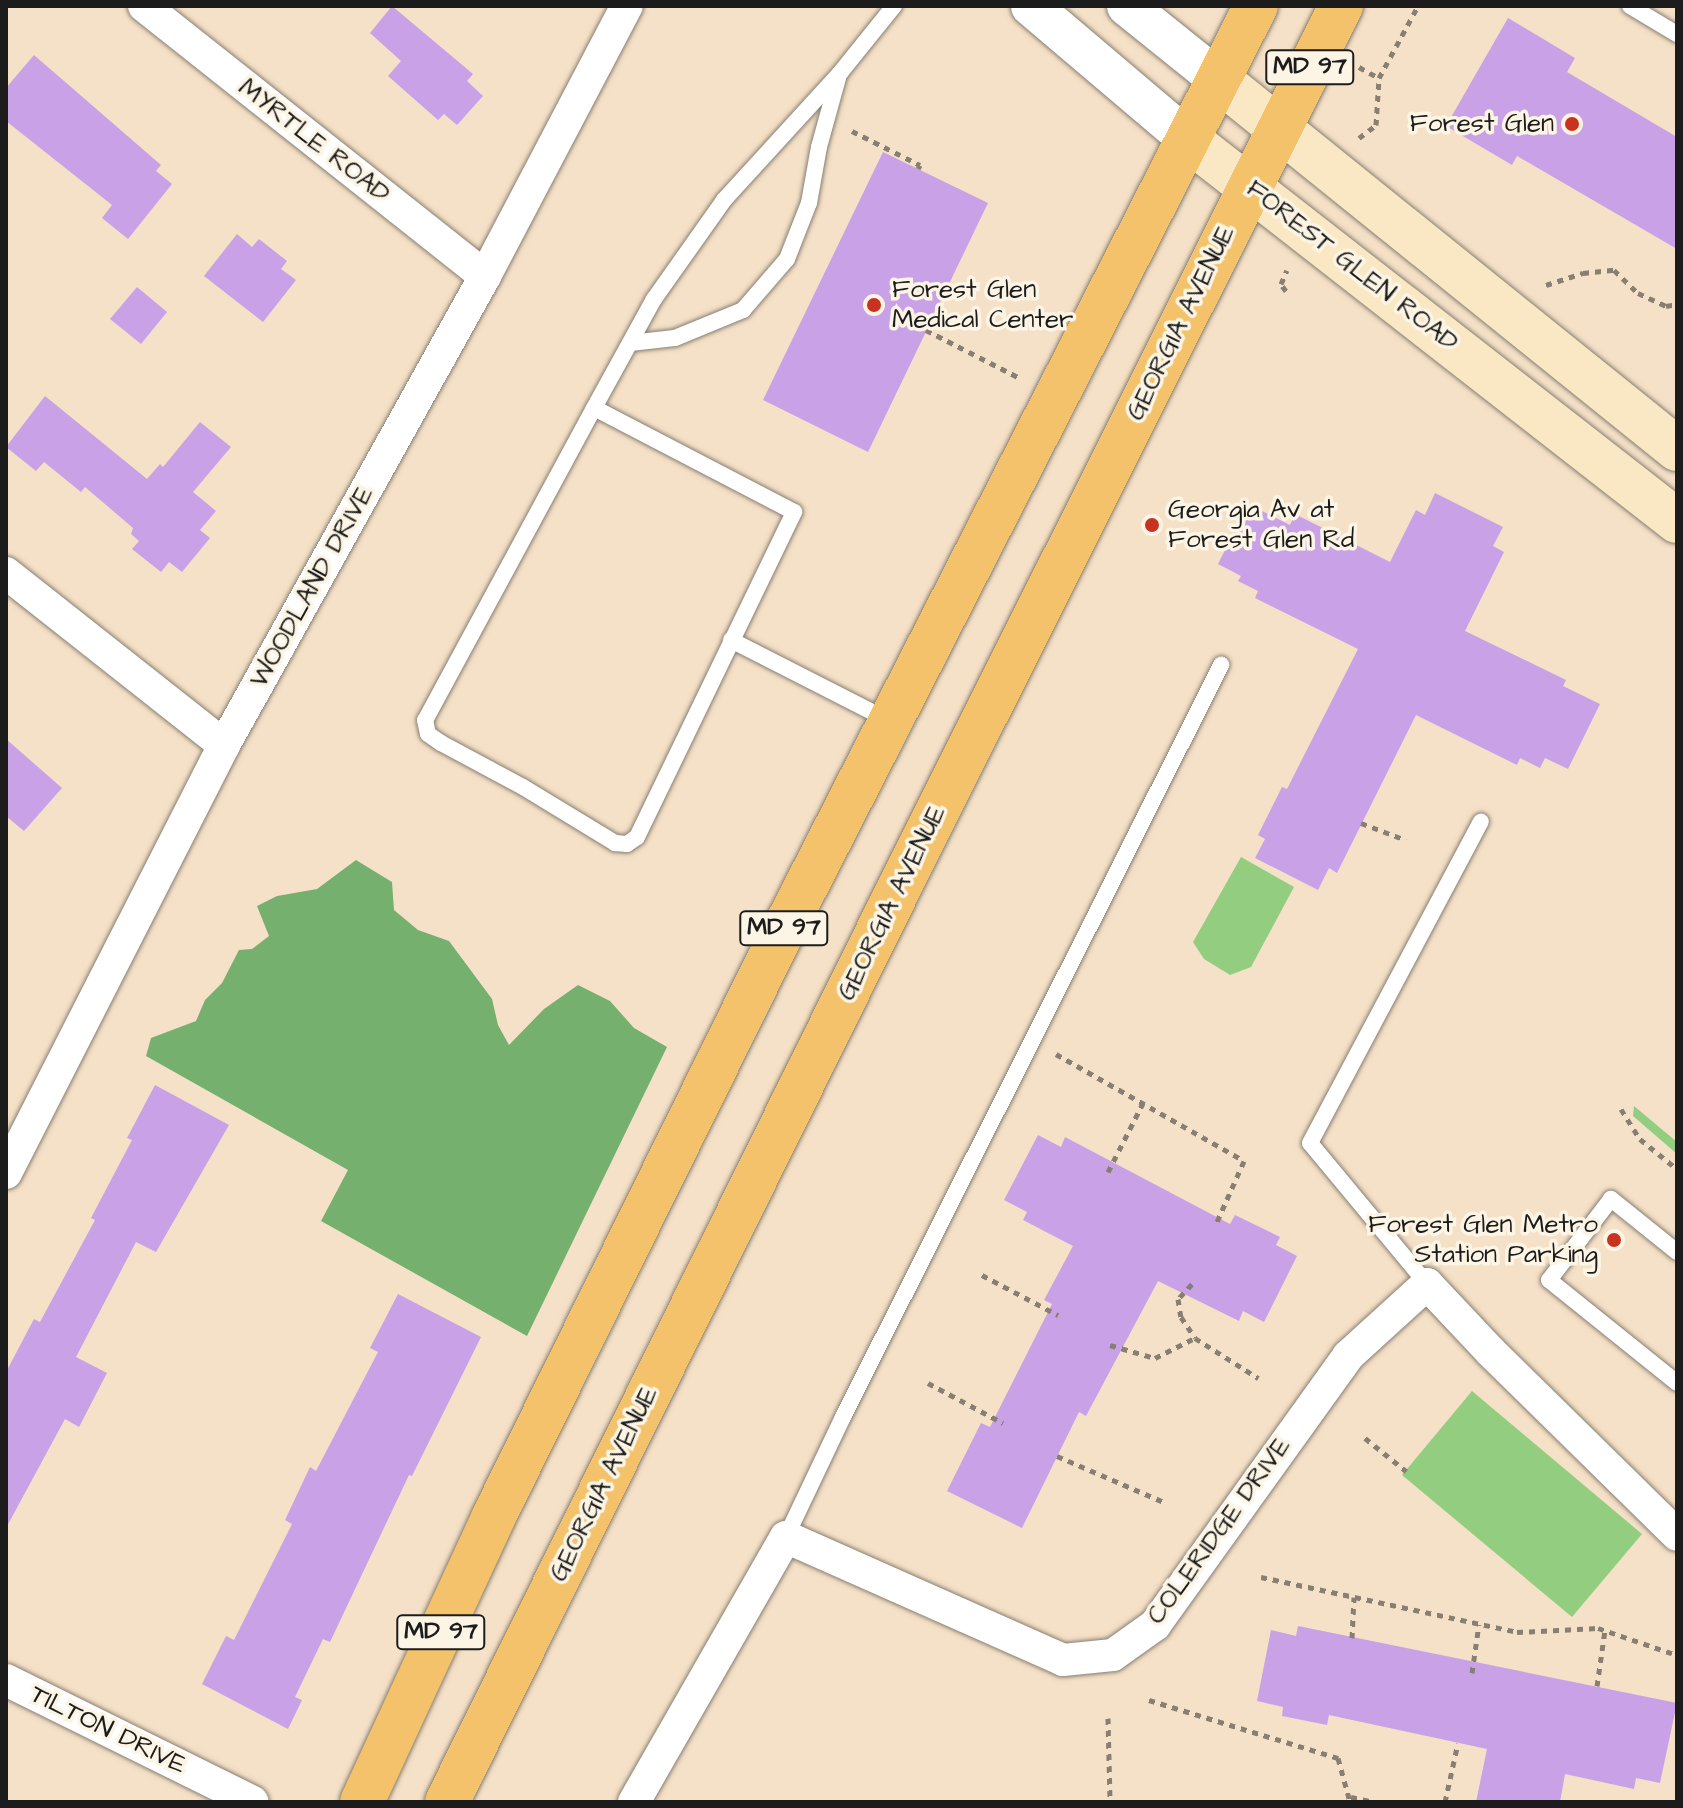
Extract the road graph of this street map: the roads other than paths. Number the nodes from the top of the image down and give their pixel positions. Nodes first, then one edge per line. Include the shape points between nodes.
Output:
1 (144, 6) edge
2 (627, 6) edge
3 (894, 6) edge
4 (1031, 6) edge
5 (1127, 6) edge
6 (1256, 6) edge
7 (1341, 6) edge
8 (1630, 6) edge
9 (1677, 34) edge
10 (840, 73) junction
11 (1219, 80) junction
12 (1278, 128) junction
13 (1190, 141) junction
14 (1249, 186) junction
15 (485, 276) junction
16 (630, 343) junction
17 (594, 408) junction
18 (1677, 449) edge
19 (1677, 521) edge
20 (6, 573) edge
21 (731, 640) junction
22 (1221, 665) dead end
23 (889, 721) junction
24 (224, 745) junction
25 (1481, 822) dead end
26 (6, 1173) edge
27 (1677, 1252) edge
28 (1427, 1284) junction
29 (1677, 1383) edge
30 (1677, 1535) edge
31 (786, 1537) junction
32 (6, 1680) edge
33 (253, 1802) edge
34 (362, 1802) edge
35 (447, 1802) edge
36 (634, 1802) edge

1 - 15 street, MYRTLE ROAD
2 - 15 street, WOODLAND DRIVE
3 - 10 lane
4 - 13 street, FOREST GLEN ROAD
5 - 11 street
6 - 11 main road, MD 97
7 - 12 main road, GEORGIA AVENUE / MD 97
8 - 9 lane
10 - 16 lane via 724,200 654,299
10 - 16 lane via 809,203 787,259 743,310 675,338
11 - 12 main road
11 - 13 main road, MD 97
12 - 14 main road, GEORGIA AVENUE / MD 97
12 - 18 main road
13 - 14 main road, FOREST GLEN ROAD
13 - 23 main road, MD 97
14 - 19 main road, FOREST GLEN ROAD
14 - 35 main road, GEORGIA AVENUE / MD 97
15 - 24 street, WOODLAND DRIVE
16 - 17 lane
17 - 21 lane via 794,512
17 - 21 lane via 425,720 428,734 615,843 627,844 637,837
20 - 24 street
21 - 23 lane
22 - 31 lane
23 - 34 main road, MD 97 via 493,1518
24 - 26 street, WOODLAND DRIVE
25 - 28 lane via 1310,1143
27 - 29 lane via 1611,1199 1549,1280
28 - 30 street
28 - 31 street, COLERIDGE DRIVE via 1348,1356 1155,1625 1113,1655 1063,1660
31 - 36 street
32 - 33 street, TILTON DRIVE

